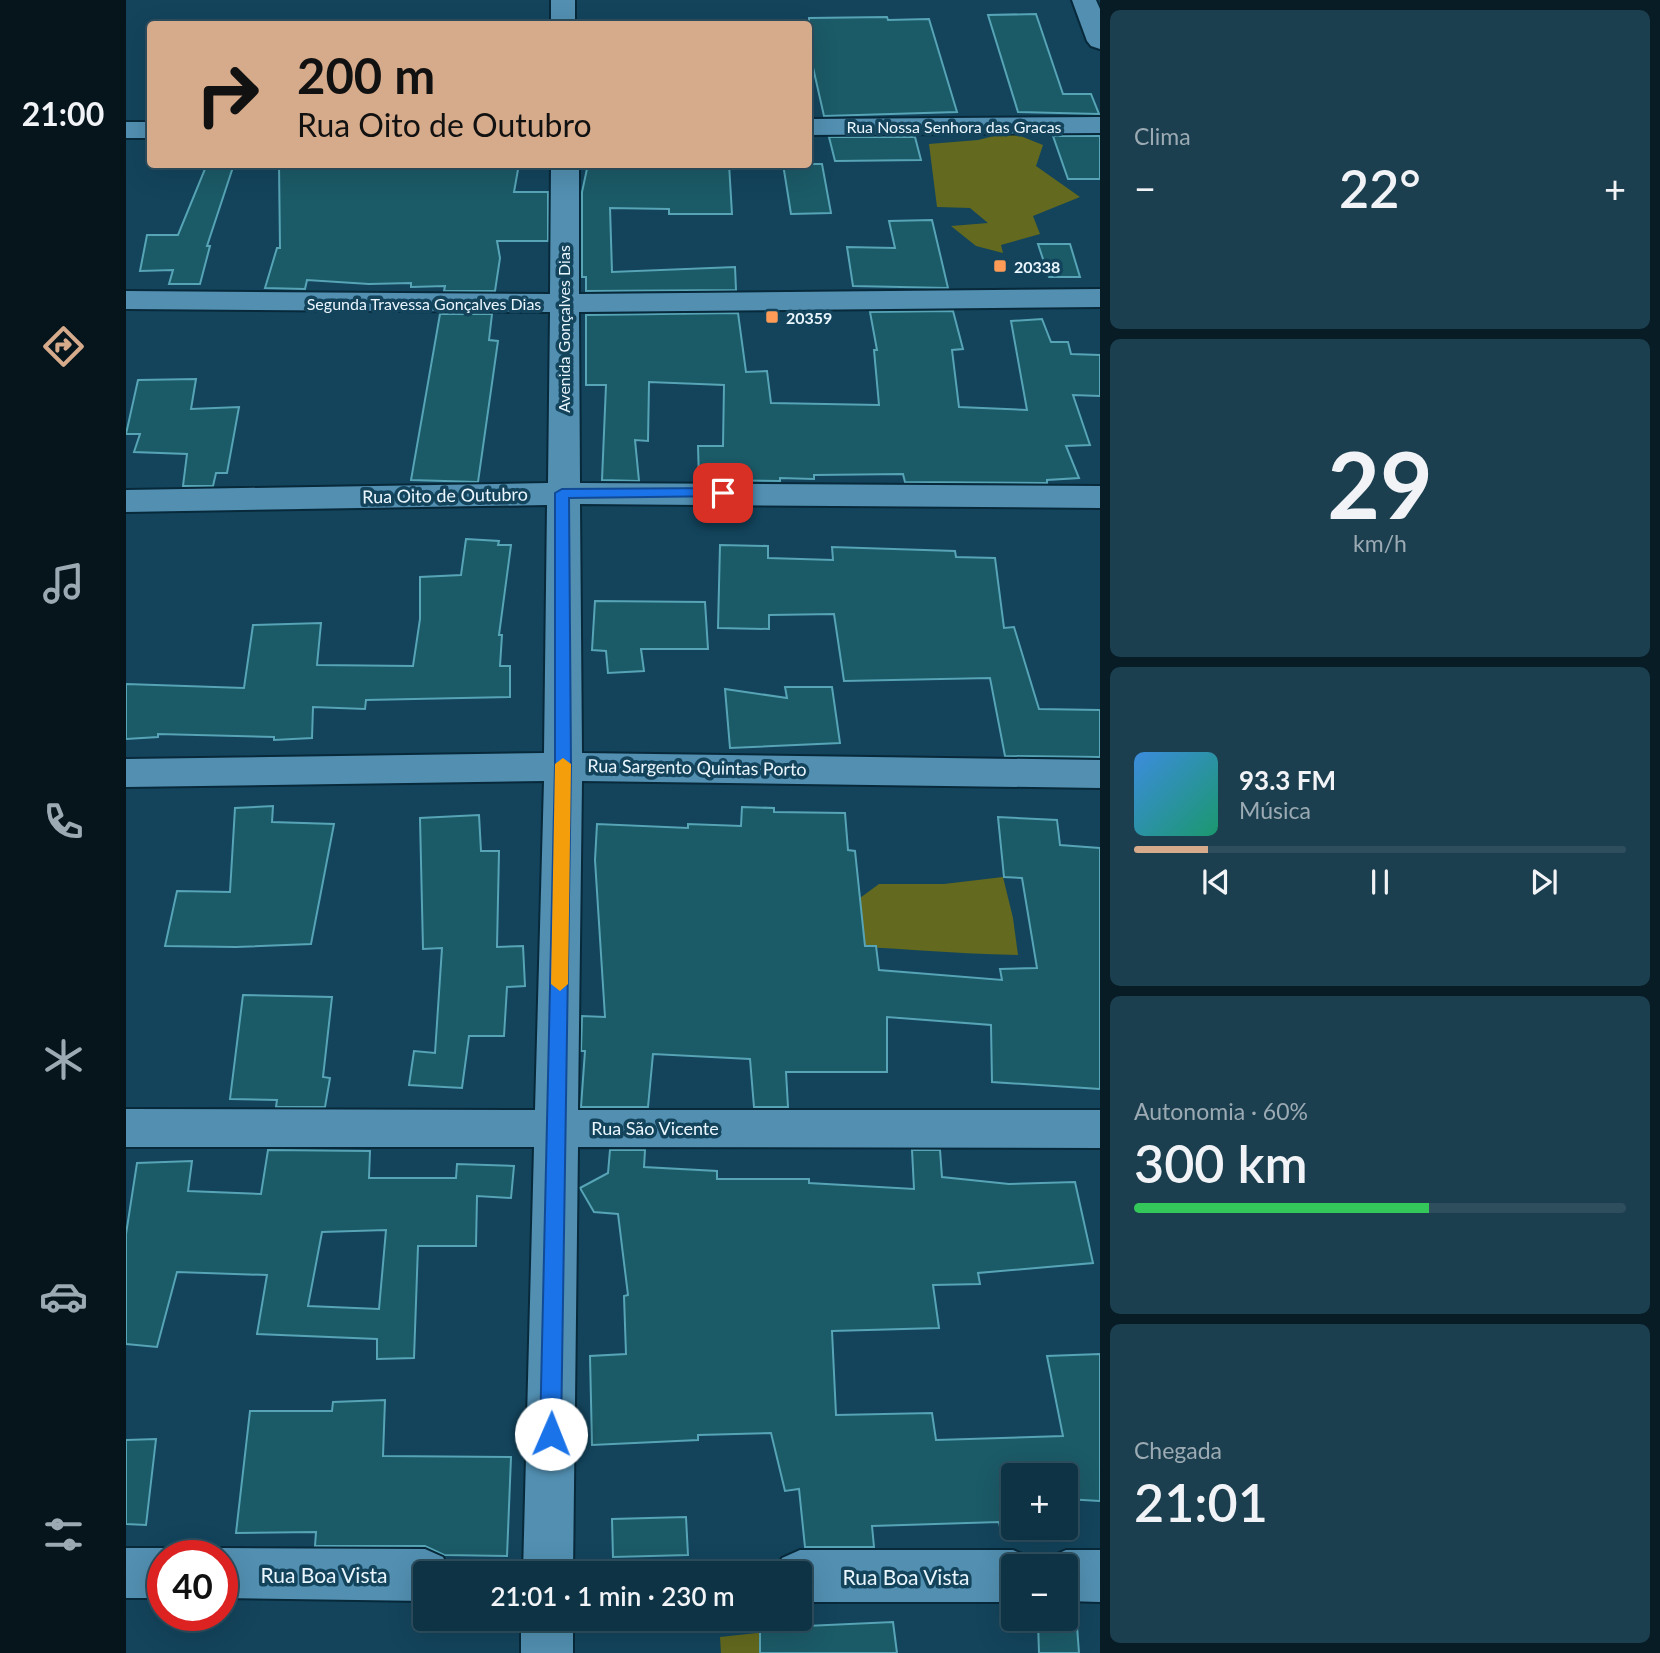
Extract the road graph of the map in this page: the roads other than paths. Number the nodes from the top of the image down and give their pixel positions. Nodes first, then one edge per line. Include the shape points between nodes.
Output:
1 (563, 0) edge
2 (1084, 0) edge
3 (564, 21) edge
4 (1100, 41) edge
5 (1100, 125) edge
6 (812, 127) edge
7 (126, 130) edge
8 (147, 130) edge
9 (565, 168) edge
10 (1100, 298) edge
11 (126, 300) edge
12 (562, 303) junction
13 (562, 493) junction
14 (1100, 497) edge
15 (126, 501) edge
16 (563, 765) junction
17 (126, 773) edge
18 (1100, 774) edge
19 (126, 1128) edge
20 (557, 1128) junction
21 (1100, 1129) edge
22 (548, 1561) edge
23 (126, 1573) edge
24 (147, 1573) edge
25 (238, 1573) edge
26 (413, 1575) edge
27 (812, 1576) edge
28 (1001, 1576) edge
29 (1078, 1576) edge
30 (1100, 1577) edge
31 (547, 1631) edge
32 (547, 1653) edge

1 - 3 street
2 - 4 street
5 - 6 street, Rua Nossa Senhora das Gracas
7 - 8 street
9 - 12 street, Avenida Gonçalves Dias
10 - 12 street, Segunda Travessa Gonçalves Dias
11 - 12 street, Segunda Travessa Gonçalves Dias
12 - 13 street, Avenida Gonçalves Dias
13 - 14 street, Rua Oito de Outubro
13 - 15 street, Rua Oito de Outubro
13 - 16 street, Avenida Gonçalves Dias
16 - 17 street, Rua Sargento Quintas Porto
16 - 18 street, Rua Sargento Quintas Porto
16 - 20 street, Avenida Gonçalves Dias
19 - 20 street, Rua São Vicente
20 - 21 street, Rua São Vicente
20 - 22 street, Avenida Gonçalves Dias
23 - 24 street
25 - 26 street, Rua Boa Vista
27 - 28 street, Rua Boa Vista
29 - 30 street
31 - 32 street

